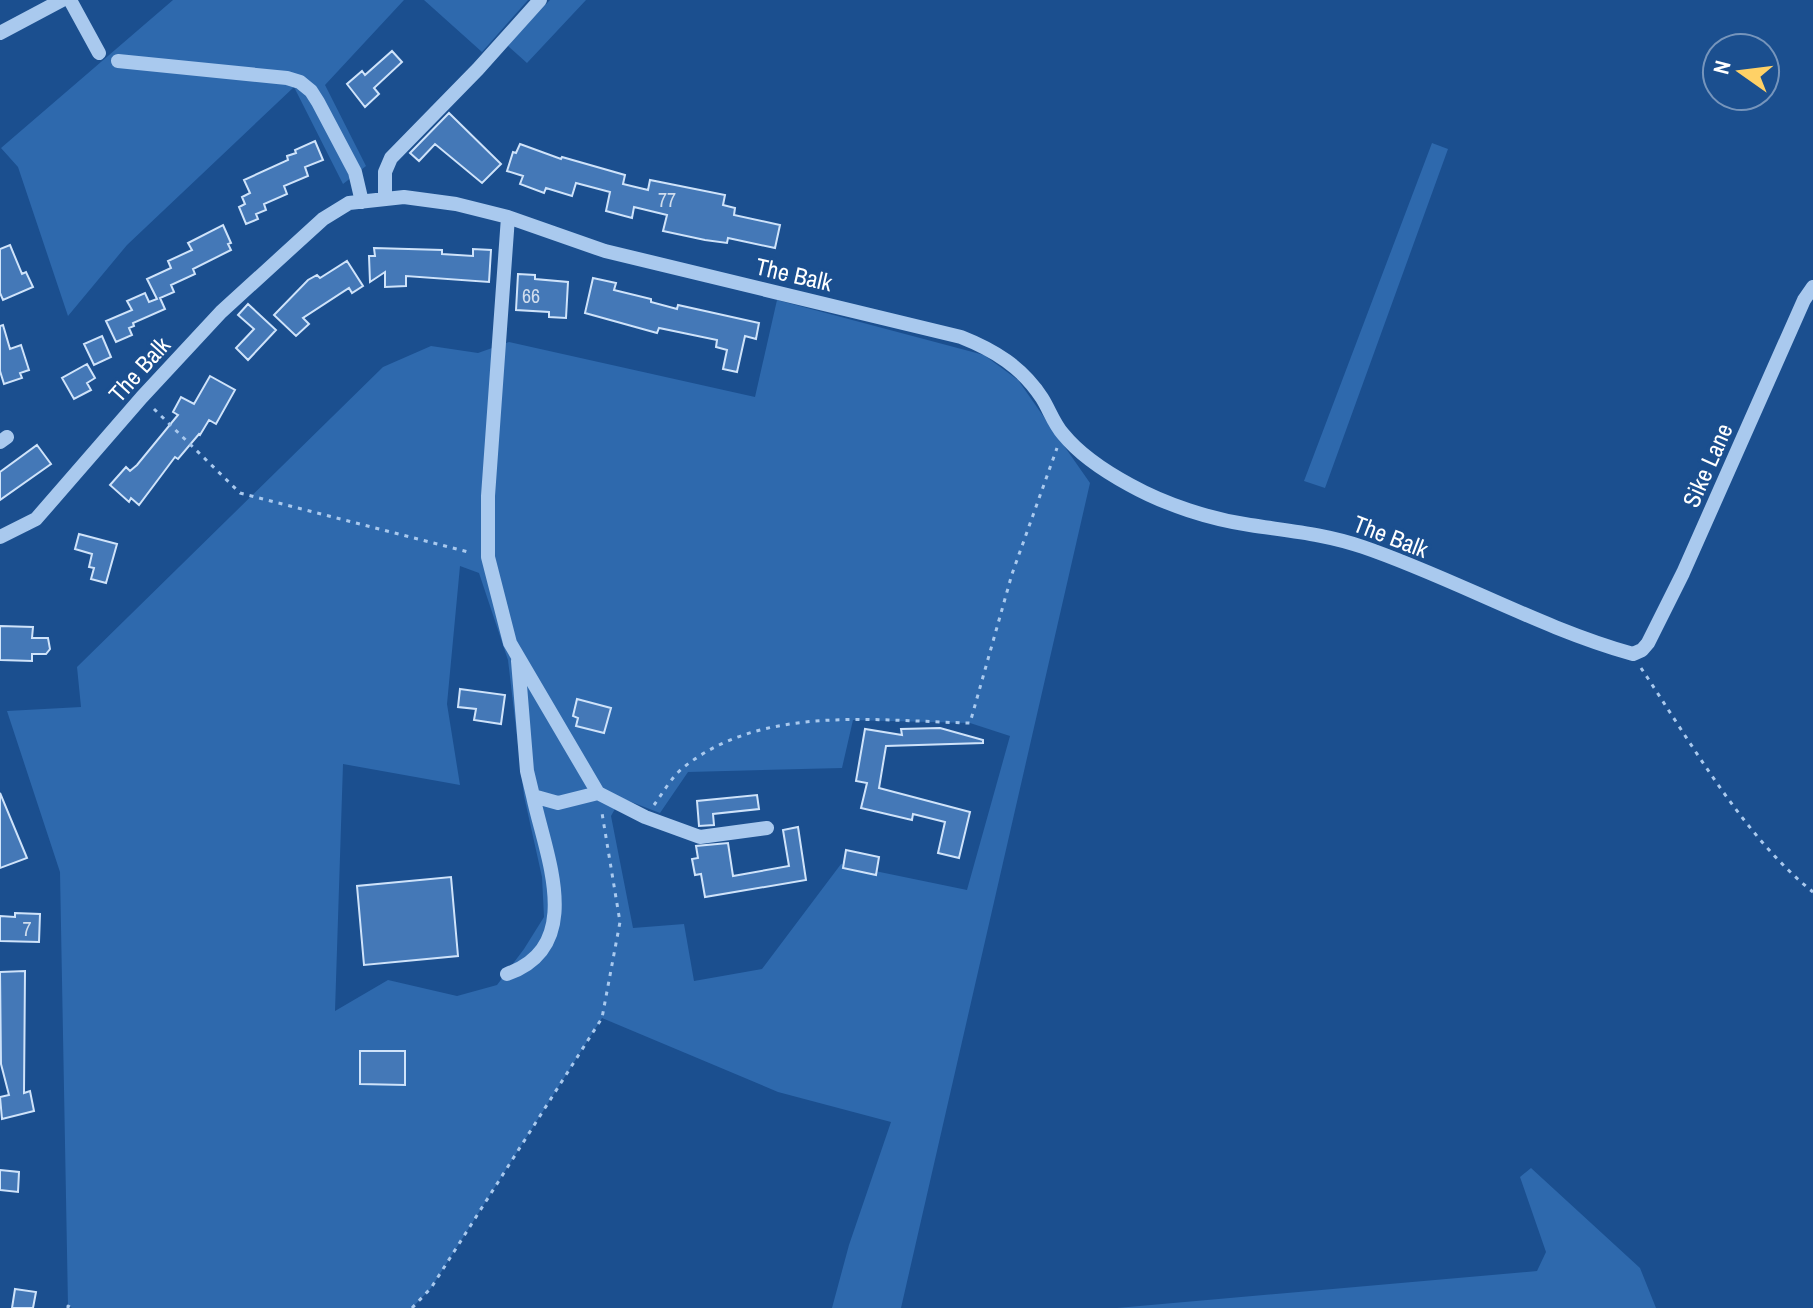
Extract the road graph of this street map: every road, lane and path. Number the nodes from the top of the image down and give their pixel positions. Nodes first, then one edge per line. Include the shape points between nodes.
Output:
1 (62, 0) edge
2 (70, 0) edge
3 (540, 0) edge
4 (0, 33) edge
5 (99, 53) dead end
6 (118, 61) dead end
7 (385, 199) junction
8 (362, 202) junction
9 (508, 217) junction
10 (1813, 287) edge
11 (142, 397) junction
12 (1062, 434) junction
13 (0, 537) edge
14 (488, 557) junction
15 (517, 654) junction
16 (1633, 654) junction
17 (598, 793) junction
18 (533, 796) junction
19 (645, 817) junction
20 (767, 828) dead end
21 (1813, 892) edge
22 (507, 974) dead end
23 (412, 1308) edge

1 - 4 street
2 - 5 street
3 - 7 street via 391,158
6 - 8 street via 300,82 318,102 355,172
7 - 8 street, The Balk
7 - 9 street, The Balk via 430,199
8 - 11 street, The Balk via 349,203 323,219 221,312
9 - 12 street, The Balk via 605,251 961,337 1024,374
9 - 14 street
10 - 16 street, Sike Lane via 1683,573 1648,643
11 - 13 street, The Balk via 36,519
11 - 14 path via 240,493
12 - 16 street, The Balk via 1131,486 1185,509 1364,547
12 - 19 path via 1012,574 970,723 788,723 728,741 683,767
14 - 15 street
15 - 17 street
15 - 18 street
16 - 21 path via 1725,792 1786,870
17 - 18 street via 558,803
17 - 19 street
17 - 23 path via 620,922 602,1018 431,1288
18 - 22 street via 555,892 554,920 535,958
19 - 20 street via 700,837

